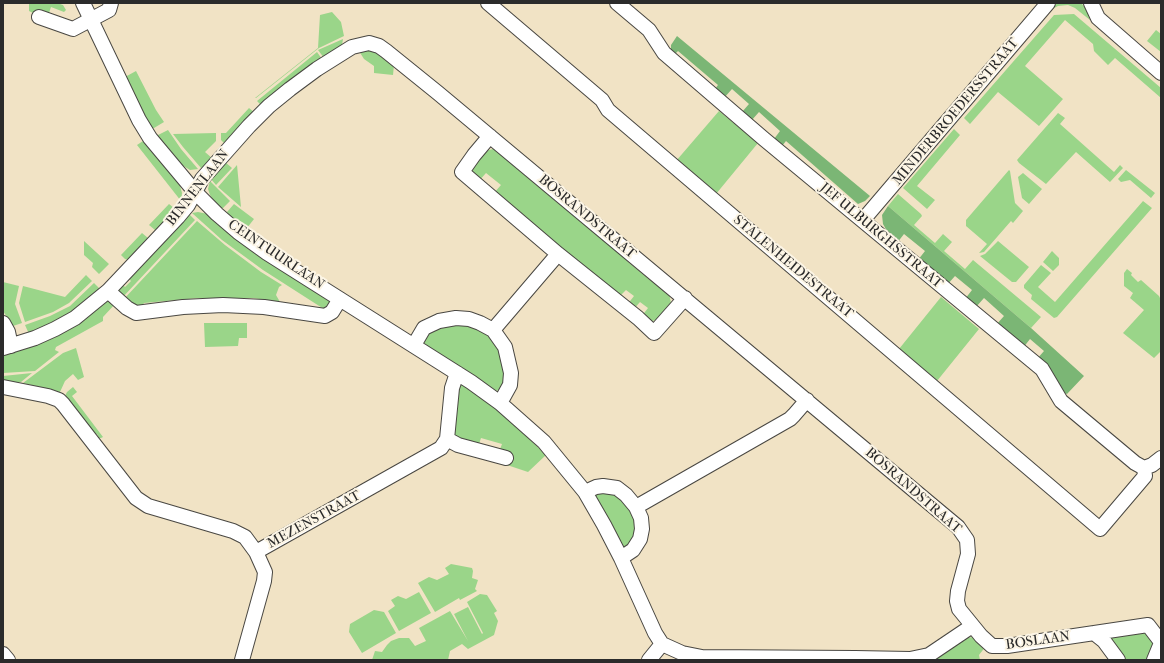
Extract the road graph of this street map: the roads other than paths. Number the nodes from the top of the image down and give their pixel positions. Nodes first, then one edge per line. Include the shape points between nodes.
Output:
1 (83, 3) edge
2 (111, 3) edge
3 (488, 3) edge
4 (617, 3) edge
5 (1048, 3) edge
6 (1091, 3) edge
7 (39, 17) dead end
8 (91, 20) junction
9 (352, 47) joint
10 (1161, 73) edge
11 (490, 136) junction
12 (196, 193) junction
13 (863, 220) junction
14 (558, 254) junction
15 (108, 291) junction
16 (685, 298) junction
17 (340, 299) junction
18 (3, 322) edge
19 (493, 330) junction
20 (414, 345) junction
21 (7, 347) edge
22 (457, 373) junction
23 (3, 387) edge
24 (807, 400) junction
25 (500, 403) junction
26 (447, 439) junction
27 (506, 458) dead end
28 (1161, 458) edge
29 (1144, 468) junction
30 (584, 492) junction
31 (636, 507) junction
32 (256, 552) junction
33 (621, 558) junction
34 (972, 626) junction
35 (1094, 633) junction
36 (1161, 643) edge
37 (662, 644) junction
38 (3, 654) edge
39 (872, 659) edge
40 (8, 660) edge
41 (242, 660) edge
42 (649, 660) edge
43 (1118, 660) edge
44 (1154, 660) edge

1 - 8 street, CEINTUURLAAN
2 - 8 street via 109,10
3 - 29 street, STALENHEIDESTRAAT via 602,100 608,110 1100,529 1145,476
4 - 13 street, JEF ULBURGHSSTRAAT via 649,30 664,53
5 - 13 street, MINDERBROEDERSSTRAAT
6 - 10 street via 1098,18
7 - 8 street via 74,28
8 - 12 street, CEINTUURLAAN via 150,138
9 - 11 street, BOSRANDSTRAAT via 369,43 379,46
9 - 12 street, BINNENLAAN via 290,88 269,106 215,163 202,179
11 - 14 street via 462,172
11 - 16 street, BOSRANDSTRAAT
12 - 15 street, BINNENLAAN via 178,217
12 - 17 street, CEINTUURLAAN via 238,232
13 - 29 street, JEF ULBURGHSSTRAAT via 1042,369 1061,401
14 - 16 street via 654,333
14 - 19 street
15 - 17 street via 136,313 223,305 264,307 324,316 332,312
15 - 21 street, BINNENLAAN via 75,318 55,330
16 - 24 street, BOSRANDSTRAAT
17 - 20 street, CEINTUURLAAN
18 - 21 street via 8,332
19 - 20 street via 469,319 438,321 424,328
19 - 25 street via 505,347 511,373 510,385
20 - 22 street, CEINTUURLAAN
22 - 25 street, CEINTUURLAAN
22 - 26 street via 452,388
23 - 32 street via 48,396 64,404 136,498 148,506 233,531 245,537
24 - 31 street via 790,419
24 - 34 street, BOSRANDSTRAAT via 958,527 967,540 968,554 957,601 959,609
25 - 30 street, CEINTUURLAAN via 544,442
26 - 27 street via 458,445
26 - 32 street, MEZENSTRAAT via 435,452
28 - 29 street via 1152,466
30 - 31 street via 603,486 617,488
30 - 33 street, CEINTUURLAAN
31 - 33 street via 641,518 640,539 633,550
32 - 41 street, MEZENSTRAAT via 265,572 264,581
33 - 37 street, CEINTUURLAAN via 645,613
34 - 35 street, BOSLAAN via 992,646 999,647
34 - 39 street via 927,655 910,659
35 - 36 street, BOSLAAN via 1148,625
35 - 43 street via 1104,641
36 - 44 street, BOSLAAN
37 - 39 street via 682,653 702,657
37 - 42 street
38 - 40 street

